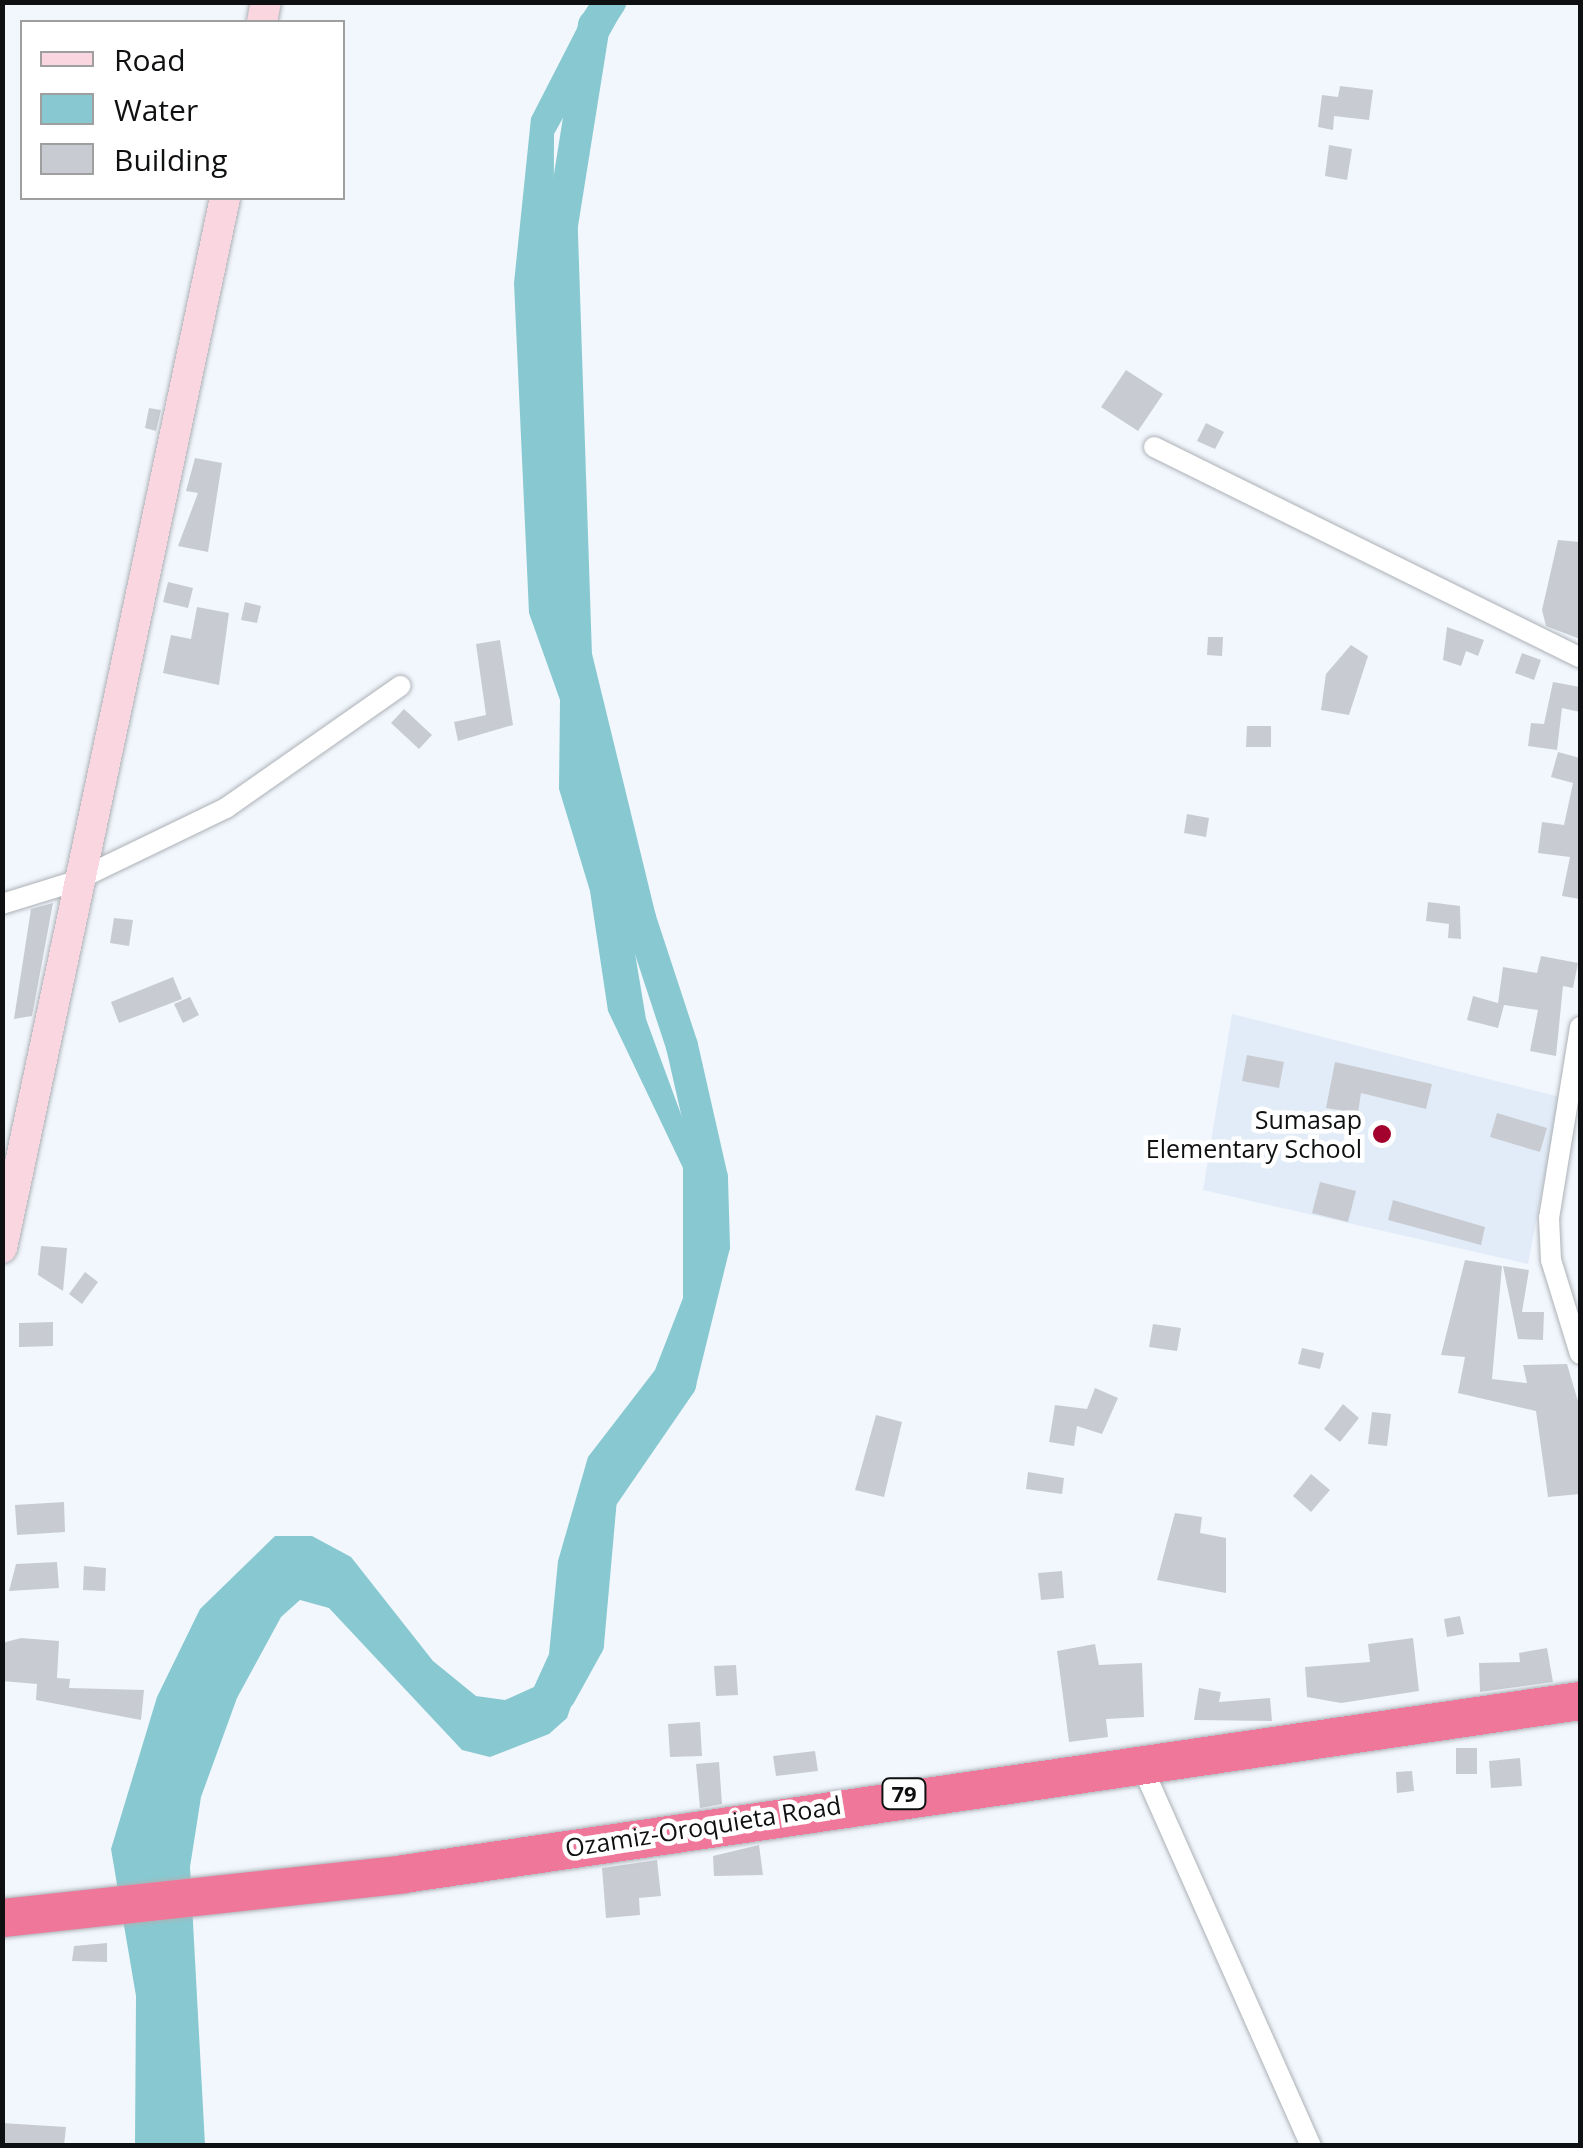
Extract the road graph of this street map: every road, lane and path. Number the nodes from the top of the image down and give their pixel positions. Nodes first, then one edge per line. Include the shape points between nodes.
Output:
1 (225, 200) edge
2 (1154, 447) dead end
3 (1580, 658) edge
4 (400, 686) dead end
5 (74, 882) junction
6 (2, 904) edge
7 (1580, 1028) edge
8 (2, 1248) edge
9 (1580, 1354) edge
10 (1580, 1701) edge
11 (1140, 1762) junction
12 (2, 1918) edge
13 (1311, 2146) edge

1 - 5 street
2 - 3 street
4 - 5 street via 300,764
5 - 6 street
5 - 8 street
7 - 9 street via 1549,1218 1550,1260
10 - 11 highway, Ozamiz-Oroquieta Road / 79
11 - 12 highway, Ozamiz-Oroquieta Road / 79 via 229,1897
11 - 13 street

